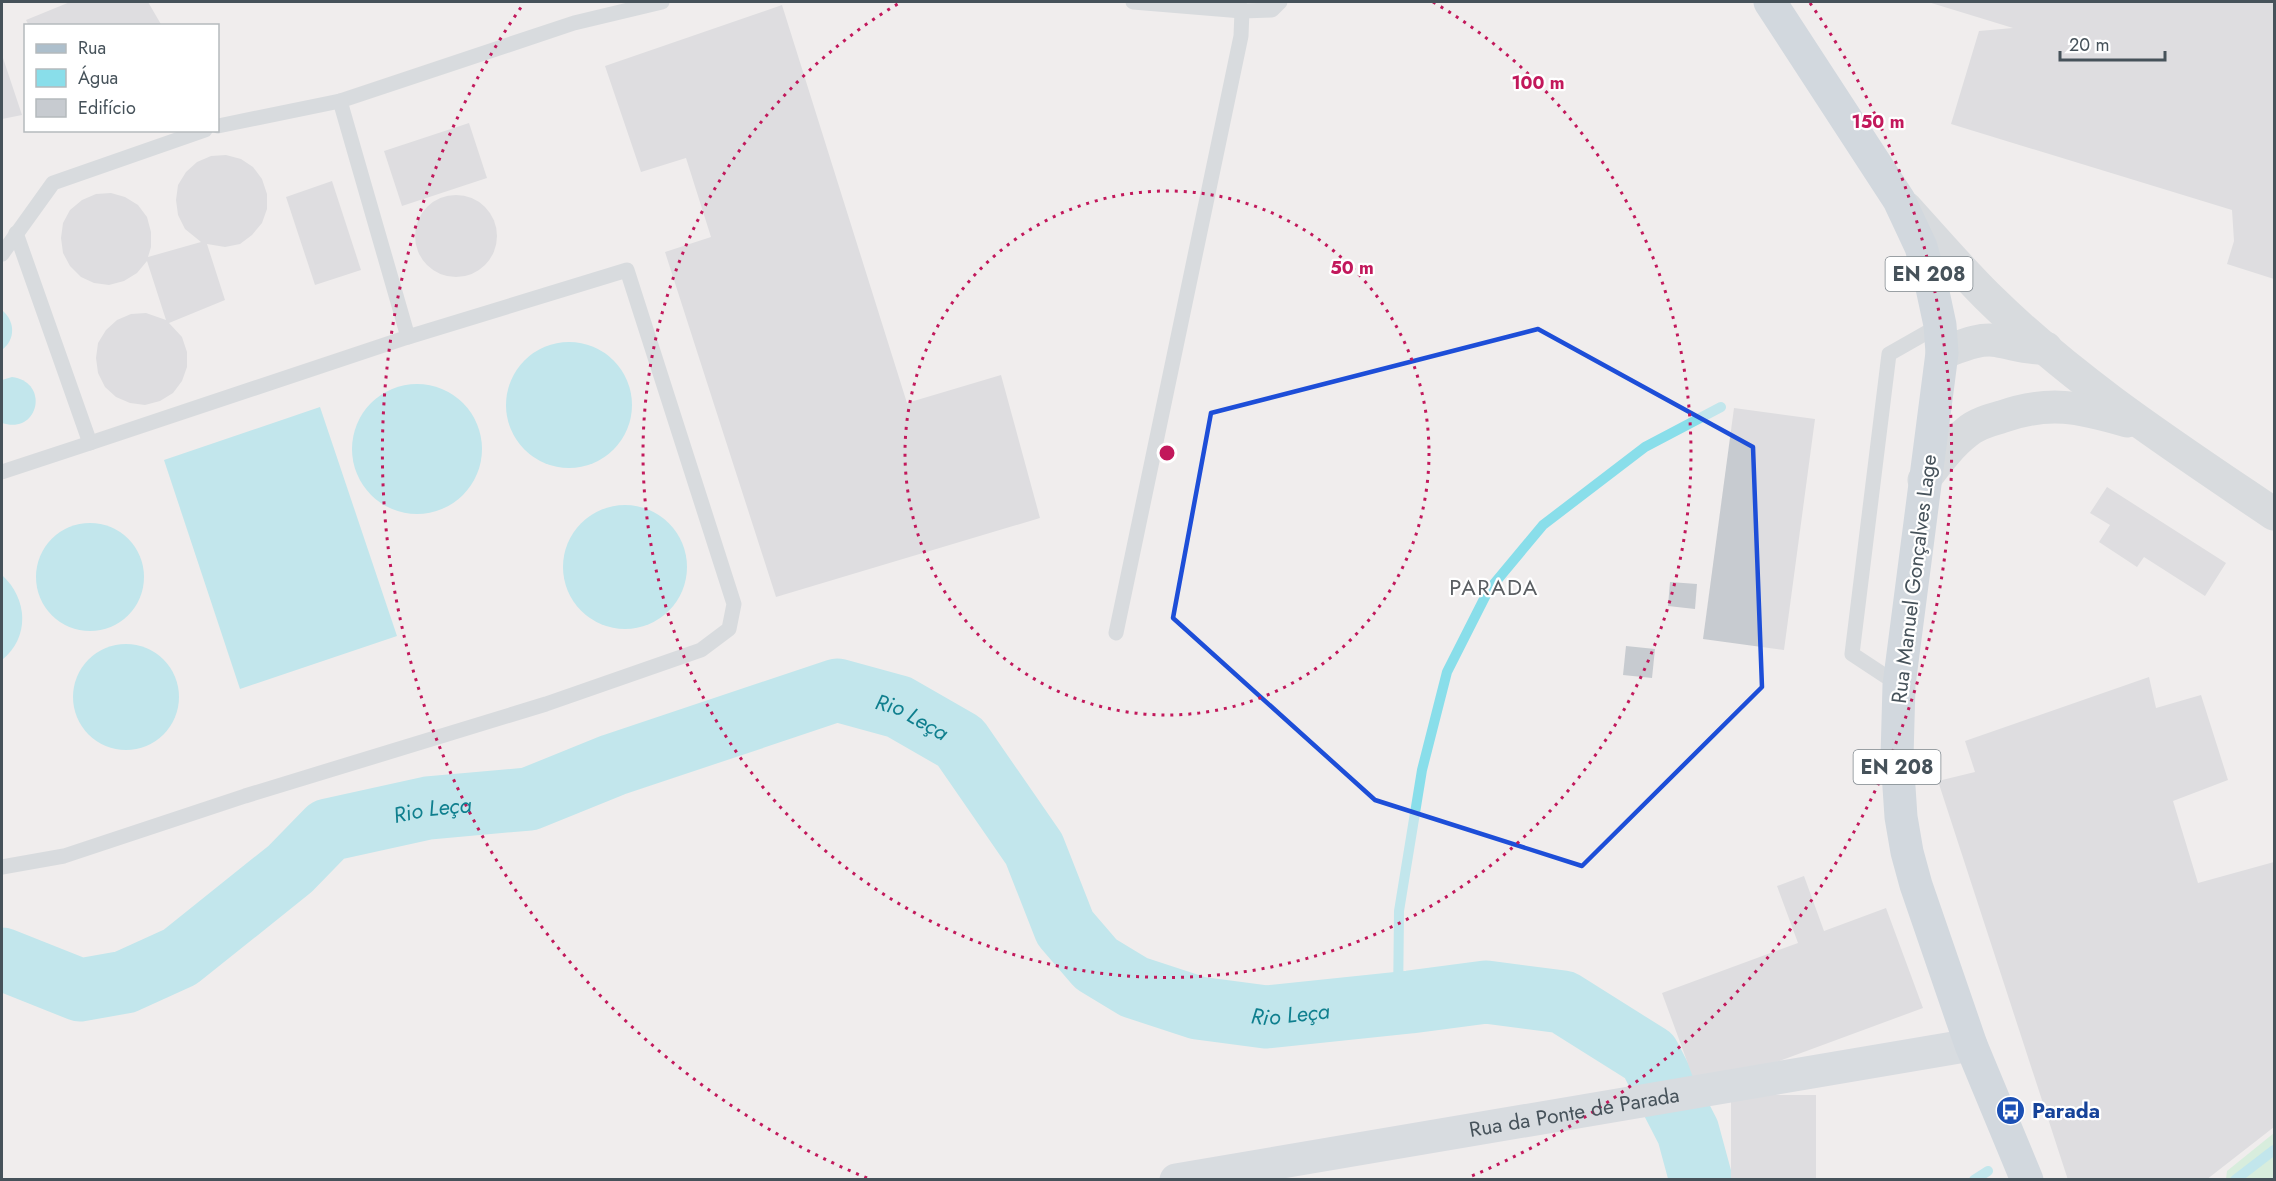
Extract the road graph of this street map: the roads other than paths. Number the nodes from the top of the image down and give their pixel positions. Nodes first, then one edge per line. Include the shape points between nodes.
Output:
1 (662, 2) edge
2 (1133, 2) edge
3 (1280, 2) edge
4 (1770, 2) edge
5 (1240, 6) edge
6 (340, 101) junction
7 (219, 126) edge
8 (199, 132) edge
9 (1899, 200) junction
10 (16, 233) junction
11 (2, 254) edge
12 (408, 337) junction
13 (1941, 339) junction
14 (2046, 348) junction
15 (2140, 424) junction
16 (90, 443) junction
17 (2, 472) edge
18 (1924, 480) junction
19 (2274, 514) edge
20 (1116, 633) dead end
21 (1899, 685) junction
22 (2, 867) edge
23 (1971, 1045) junction
24 (1176, 1179) edge
25 (2027, 1179) edge

1 - 6 lane via 574,23
2 - 5 lane
3 - 5 lane via 1272,10
4 - 9 main road, Rua Manuel Gonçalves Lage / EN 208
5 - 20 lane via 1241,36
6 - 7 lane
6 - 12 lane
8 - 10 lane via 53,183
9 - 13 main road, Rua Manuel Gonçalves Lage / EN 208 via 1921,246
9 - 14 street via 1987,296
10 - 11 lane
10 - 16 lane
12 - 16 lane
12 - 22 lane via 627,270 734,604 729,628 701,650 546,704 64,856
13 - 14 street via 1996,340 2030,349
13 - 18 main road, Rua Manuel Gonçalves Lage / EN 208
13 - 21 lane via 1889,354 1852,654
14 - 15 street
15 - 18 street via 2057,405 2013,412 1969,430
15 - 19 street
16 - 17 lane
18 - 21 main road, Rua Manuel Gonçalves Lage / EN 208
21 - 23 main road, Rua Manuel Gonçalves Lage / EN 208 via 1897,757 1906,852
23 - 24 main road, Rua da Ponte de Parada
23 - 25 main road, Rua Manuel Gonçalves Lage / EN 208

